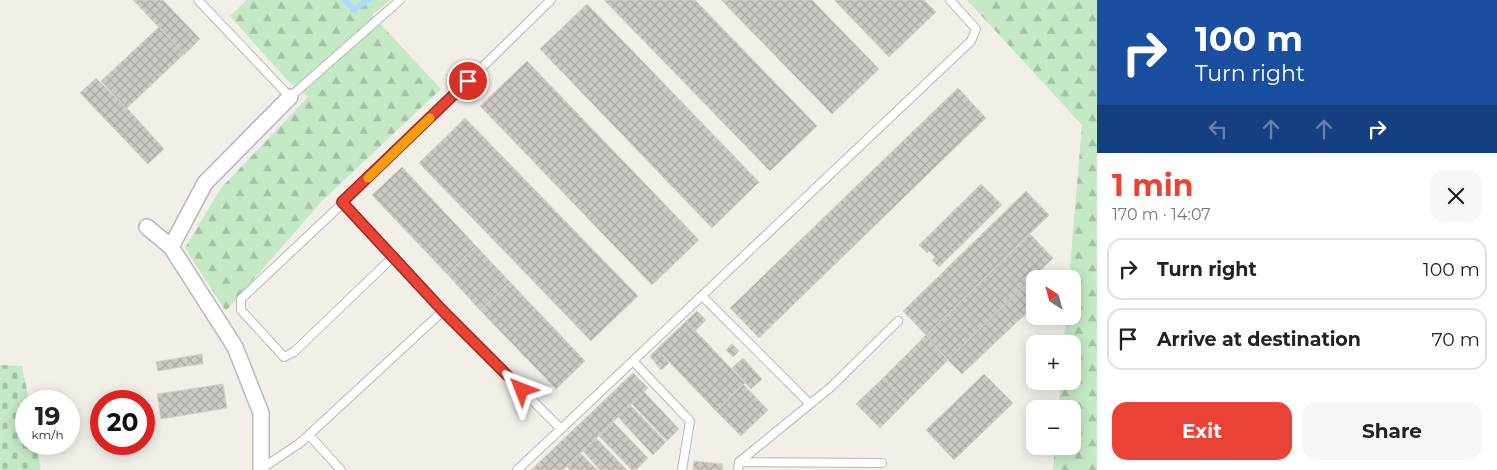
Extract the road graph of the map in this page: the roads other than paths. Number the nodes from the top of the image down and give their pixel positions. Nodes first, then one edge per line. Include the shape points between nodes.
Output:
1 (198, 0) edge
2 (400, 0) edge
3 (551, 0) edge
4 (950, 0) edge
5 (290, 97) junction
6 (342, 202) junction
7 (147, 227) dead end
8 (171, 247) junction
9 (393, 257) junction
10 (702, 296) junction
11 (443, 311) junction
12 (898, 321) dead end
13 (633, 361) junction
14 (810, 404) junction
15 (561, 429) junction
16 (309, 435) junction
17 (882, 463) dead end
18 (739, 466) edge
19 (261, 469) edge
20 (340, 470) edge
21 (517, 470) edge
22 (682, 470) edge

1 - 5 lane
2 - 5 lane
3 - 6 lane
4 - 10 lane via 976,28 971,41
5 - 8 street via 205,183
6 - 9 lane
6 - 9 lane via 241,299 241,310 284,357 294,352
7 - 8 street
8 - 19 street via 235,347 261,413
9 - 11 lane
10 - 13 lane
10 - 14 lane
11 - 15 lane
11 - 16 lane
12 - 14 lane
13 - 15 lane
13 - 22 lane via 690,421
14 - 18 lane
15 - 21 lane
16 - 19 lane
16 - 20 lane
17 - 18 lane

